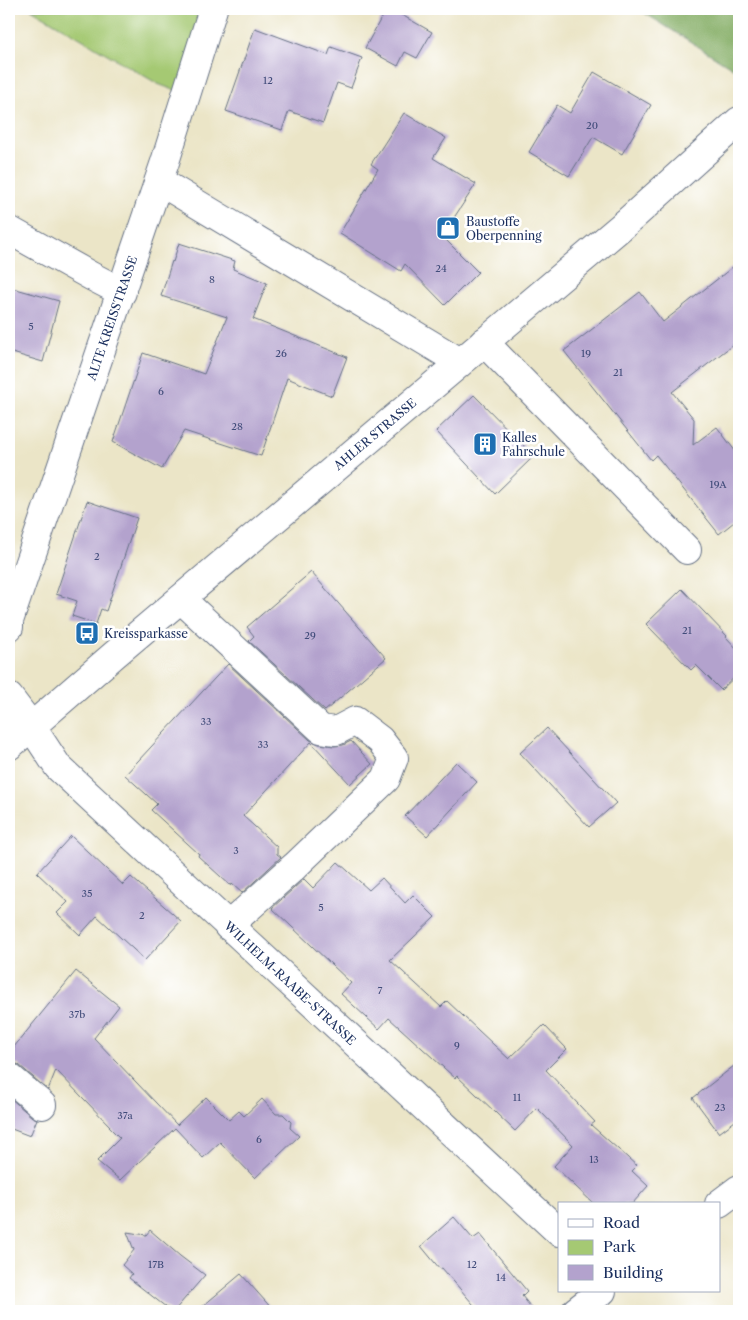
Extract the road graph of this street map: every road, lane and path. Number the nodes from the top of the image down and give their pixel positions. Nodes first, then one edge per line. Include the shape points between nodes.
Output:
1 (213, 9) edge
2 (739, 121) edge
3 (158, 181) junction
4 (9, 230) edge
5 (122, 292) junction
6 (484, 342) junction
7 (460, 362) junction
8 (686, 550) dead end
9 (181, 599) junction
10 (9, 627) edge
11 (9, 697) edge
12 (32, 726) junction
13 (9, 746) edge
14 (228, 926) junction
15 (9, 1076) edge
16 (42, 1105) dead end
17 (739, 1190) edge
18 (720, 1203) edge
19 (558, 1231) edge
20 (601, 1292) edge
21 (576, 1311) edge

1 - 3 street, ALTE KREISSTRASSE
2 - 6 street, AHLER STRASSE via 628,221
3 - 5 street, ALTE KREISSTRASSE
3 - 7 street
4 - 5 street
5 - 10 street, ALTE KREISSTRASSE
6 - 7 street, AHLER STRASSE
6 - 8 street
7 - 9 street, AHLER STRASSE
9 - 12 street, AHLER STRASSE
9 - 14 street via 321,729 336,731 355,721 380,740 394,758 386,779
11 - 12 street
12 - 13 street, AHLER STRASSE
12 - 14 street, WILHELM-RAABE-STRASSE via 58,767
14 - 19 street, WILHELM-RAABE-STRASSE
15 - 16 street
17 - 18 street
20 - 21 street

